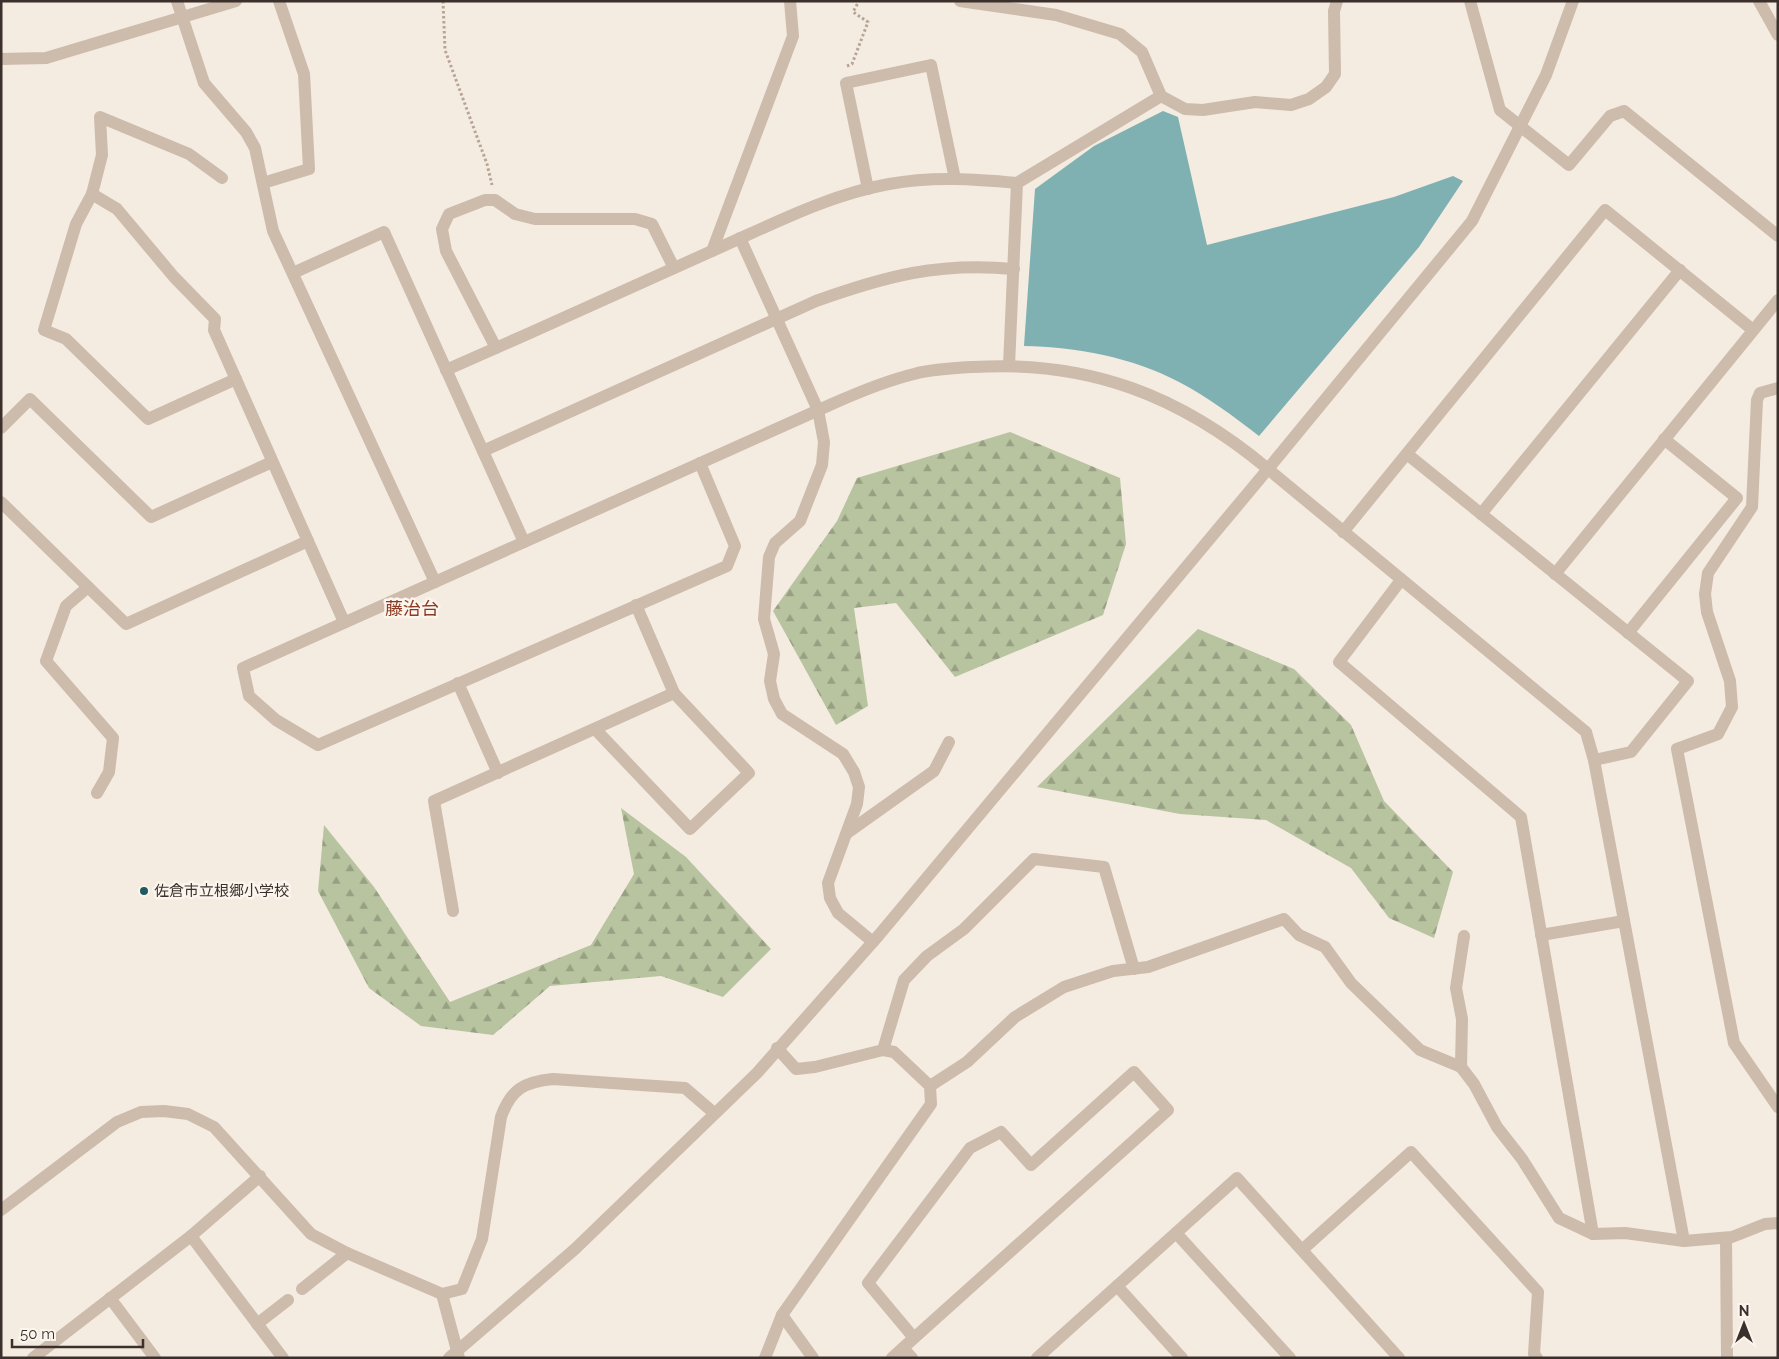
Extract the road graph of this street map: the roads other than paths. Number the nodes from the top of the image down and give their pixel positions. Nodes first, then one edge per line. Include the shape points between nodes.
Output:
1 (177, 1) edge
2 (236, 1) edge
3 (279, 1) edge
4 (790, 1) edge
5 (960, 1) edge
6 (1337, 1) edge
7 (1470, 1) edge
8 (1573, 1) edge
9 (1760, 1) edge
10 (181, 18) junction
11 (1778, 35) edge
12 (1, 58) edge
13 (1162, 96) junction
14 (1520, 126) junction
15 (222, 178) dead end
16 (955, 178) junction
17 (263, 183) junction
18 (1017, 183) junction
19 (868, 189) junction
20 (92, 194) junction
21 (1778, 236) edge
22 (740, 238) junction
23 (712, 251) junction
24 (674, 268) junction
25 (1014, 269) junction
26 (1680, 270) junction
27 (293, 273) junction
28 (1778, 300) edge
29 (777, 319) junction
30 (1754, 330) junction
31 (496, 348) junction
32 (1009, 366) junction
33 (446, 370) junction
34 (236, 380) junction
35 (1778, 388) edge
36 (818, 410) junction
37 (1, 428) edge
38 (1664, 439) junction
39 (483, 451) junction
40 (1407, 454) junction
41 (272, 462) junction
42 (700, 463) junction
43 (1268, 469) junction
44 (1, 502) edge
45 (1481, 514) junction
46 (1343, 532) junction
47 (308, 541) junction
48 (524, 542) junction
49 (1555, 574) junction
50 (1401, 580) junction
51 (435, 582) junction
52 (88, 587) junction
53 (636, 606) junction
54 (344, 622) junction
55 (1628, 633) junction
56 (458, 683) junction
57 (674, 693) junction
58 (595, 729) junction
59 (948, 742) dead end
60 (1594, 760) junction
61 (498, 773) junction
62 (97, 793) dead end
63 (847, 833) junction
64 (453, 911) dead end
65 (1624, 921) junction
66 (1542, 935) junction
67 (1464, 936) dead end
68 (873, 942) junction
69 (1134, 969) junction
70 (777, 1048) junction
71 (882, 1050) junction
72 (1461, 1067) junction
73 (930, 1086) junction
74 (1778, 1107) edge
75 (714, 1113) junction
76 (260, 1176) junction
77 (3, 1204) edge
78 (1778, 1223) edge
79 (1176, 1233) junction
80 (1593, 1234) junction
81 (191, 1236) junction
82 (1726, 1238) junction
83 (1684, 1241) junction
84 (1302, 1250) junction
85 (347, 1253) junction
86 (1117, 1286) junction
87 (302, 1289) dead end
88 (442, 1294) junction
89 (110, 1298) junction
90 (288, 1300) dead end
91 (782, 1315) junction
92 (258, 1324) junction
93 (914, 1338) junction
94 (908, 1353) edge
95 (279, 1356) edge
96 (455, 1356) edge
97 (1040, 1357) edge
98 (32, 1358) edge
99 (155, 1358) edge
100 (765, 1358) edge
101 (813, 1358) edge
102 (892, 1358) edge
103 (1182, 1358) edge
104 (1290, 1358) edge
105 (1400, 1358) edge
106 (1537, 1358) edge
107 (1727, 1358) edge

1 - 10 street
2 - 10 street
3 - 17 street via 304,74 309,169
4 - 23 street via 793,36
5 - 13 street via 1056,15 1120,34 1142,52
6 - 13 street via 1334,11 1335,74 1309,99 1291,105 1255,102 1203,110 1185,109
7 - 14 street via 1500,110
8 - 14 street via 1546,75
9 - 11 street
10 - 12 street via 46,58
10 - 17 street via 204,83 246,132 255,148
13 - 18 street
14 - 21 street via 1569,165 1610,116 1624,111
14 - 43 street via 1472,221
15 - 20 street via 189,154 100,117 102,155
16 - 18 street
16 - 19 street
16 - 19 street via 931,65 846,83
17 - 27 street via 273,230
18 - 25 street
19 - 22 street via 785,218
20 - 34 street via 117,209 174,277 215,319 214,330
20 - 34 street via 76,224 44,330 66,340 148,420
22 - 23 street
22 - 29 street
23 - 24 street
24 - 31 street
24 - 31 street via 652,224 635,219 535,218 515,214 495,200 485,200 449,214 442,229 446,251
25 - 29 street via 969,267 908,272 869,282
25 - 32 street
26 - 30 street
26 - 40 street via 1605,210
26 - 45 street
27 - 33 street via 384,232
27 - 51 street
28 - 30 street
29 - 36 street
29 - 39 street
30 - 38 street
31 - 33 street
32 - 36 street via 916,373 876,385
32 - 43 street via 1084,374 1126,384 1209,426 1238,444
33 - 39 street
34 - 41 street
35 - 74 street via 1760,393 1757,400 1752,507 1708,573 1707,612 1730,681 1732,706 1718,734 1677,749 1734,1043
36 - 42 street
36 - 63 street via 824,442 822,465 800,521 775,543 769,557 764,619 774,654 770,681 782,714 842,754 854,772 859,787
37 - 41 street via 30,399 150,517
38 - 49 street
38 - 55 street via 1738,498
39 - 48 street
40 - 45 street
40 - 46 street
41 - 47 street
42 - 48 street
42 - 53 street via 735,546 727,566
43 - 46 street
43 - 68 street
44 - 52 street
45 - 49 street
46 - 50 street
47 - 52 street via 126,624
47 - 54 street
48 - 51 street
49 - 55 street
50 - 60 street via 1586,732
50 - 66 street via 1339,662 1521,818
51 - 54 street
52 - 62 street via 66,606 46,661 113,738 109,772
53 - 56 street
53 - 57 street
54 - 56 street via 243,668 249,696 276,720 318,745
55 - 60 street via 1688,681 1631,752
56 - 61 street
57 - 58 street
57 - 58 street via 749,773 690,829
58 - 61 street
59 - 63 street via 934,771
60 - 65 street
61 - 64 street via 434,801
63 - 68 street via 828,883 830,898 838,913
65 - 66 street
65 - 83 street
66 - 80 street
67 - 72 street via 1456,988 1462,1019
68 - 70 street
69 - 71 street via 1104,867 1034,859 964,929 927,956 904,980
69 - 72 street via 1148,967 1284,919 1299,935 1325,947 1351,983 1420,1050
69 - 73 street via 1113,971 1064,986 1015,1017 967,1062
70 - 71 street via 796,1069
70 - 75 street via 757,1073
71 - 73 street via 894,1052
72 - 80 street via 1559,1218
73 - 91 street via 931,1104
75 - 88 street via 685,1088 553,1079 532,1081 507,1102 501,1117 482,1239 462,1289
75 - 96 street via 575,1249
76 - 77 street via 214,1127 188,1114 142,1112 117,1122
76 - 81 street
76 - 85 street via 311,1234
78 - 82 street via 1765,1224
79 - 84 street via 1237,1178
79 - 86 street
79 - 104 street
80 - 83 street via 1625,1233
81 - 89 street
81 - 92 street
82 - 83 street
82 - 107 street
84 - 105 street
84 - 106 street via 1411,1152 1538,1292 1534,1354
85 - 87 street
85 - 88 street
86 - 97 street
86 - 103 street
88 - 96 street
89 - 98 street
89 - 99 street
90 - 92 street
91 - 100 street
91 - 101 street
92 - 95 street
93 - 93 street via 1168,1110 1134,1072 1031,1165 1001,1132 970,1148 868,1283
93 - 94 street
94 - 102 street

